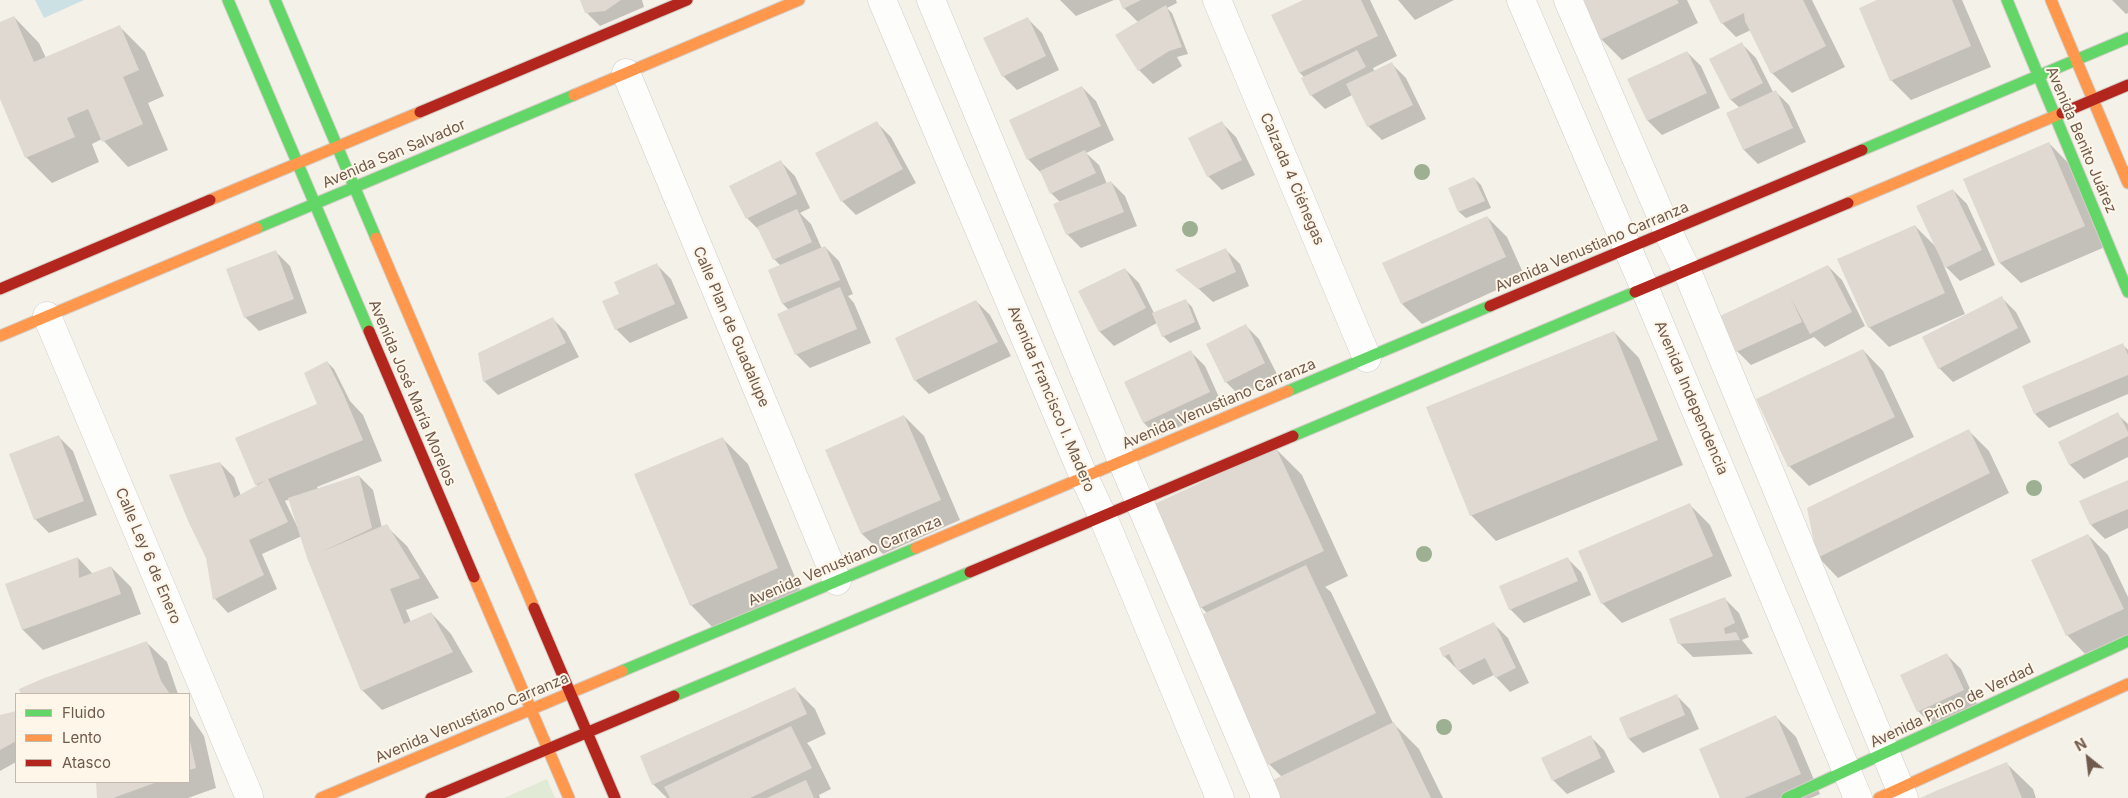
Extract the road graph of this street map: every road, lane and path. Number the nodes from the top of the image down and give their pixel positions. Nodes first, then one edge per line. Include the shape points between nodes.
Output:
1 (228, 0) edge
2 (275, 0) edge
3 (687, 0) edge
4 (799, 0) edge
5 (882, 0) edge
6 (931, 0) edge
7 (1217, 0) edge
8 (1521, 0) edge
9 (1568, 0) edge
10 (2006, 0) edge
11 (2051, 0) edge
12 (2128, 38) edge
13 (2076, 59) junction
14 (626, 73) junction
15 (2038, 76) junction
16 (2128, 85) edge
17 (2093, 100) junction
18 (2055, 116) junction
19 (337, 147) junction
20 (297, 164) junction
21 (2128, 183) edge
22 (354, 187) junction
23 (314, 204) junction
24 (1668, 232) junction
25 (1628, 248) junction
26 (1687, 271) junction
27 (0, 289) edge
28 (1646, 289) junction
29 (2128, 292) edge
30 (47, 316) junction
31 (0, 336) edge
32 (1367, 358) junction
33 (1122, 461) junction
34 (1084, 477) junction
35 (1141, 501) junction
36 (1103, 517) junction
37 (837, 581) junction
38 (2128, 641) edge
39 (2128, 684) edge
40 (570, 693) junction
41 (531, 710) junction
42 (587, 732) junction
43 (548, 748) junction
44 (1886, 754) junction
45 (1846, 771) junction
46 (1894, 795) edge
47 (249, 796) dead end
48 (321, 798) edge
49 (431, 798) edge
50 (569, 798) edge
51 (615, 798) edge
52 (1220, 798) edge
53 (1266, 798) edge
54 (1787, 798) edge
55 (1858, 798) edge

1 - 20 street, Avenida José María Morelos
2 - 19 street, Avenida José María Morelos
3 - 19 street, Avenida San Salvador
4 - 14 street, Avenida San Salvador
5 - 34 street, Avenida Francisco I. Madero
6 - 33 street
7 - 32 street, Calzada 4 Ciénegas
8 - 25 street, Avenida Independencia
9 - 24 street
10 - 15 street, Avenida Benito Juárez
11 - 13 street, Avenida Benito Juárez
12 - 13 street, Avenida Venustiano Carranza
13 - 15 street, Avenida Venustiano Carranza
13 - 17 street, Avenida Benito Juárez
14 - 22 street, Avenida San Salvador
14 - 37 street, Calle Plan de Guadalupe
15 - 18 street, Avenida Benito Juárez
15 - 24 street, Avenida Venustiano Carranza
16 - 17 street
17 - 18 street
17 - 21 street, Avenida Benito Juárez
18 - 26 street
18 - 29 street, Avenida Benito Juárez
19 - 20 street, Avenida San Salvador
19 - 22 street, Avenida José María Morelos
20 - 23 street, Avenida José María Morelos
20 - 27 street, Avenida San Salvador
22 - 23 street, Avenida San Salvador
22 - 40 street, Avenida José María Morelos
23 - 30 street, Avenida San Salvador
23 - 41 street, Avenida José María Morelos
24 - 25 street, Avenida Venustiano Carranza
24 - 26 street
25 - 28 street, Avenida Independencia
25 - 32 street, Avenida Venustiano Carranza
26 - 28 street
26 - 44 street
28 - 35 street
28 - 45 street, Avenida Independencia
30 - 31 street, Avenida San Salvador
30 - 47 street, Calle Ley 6 de Enero
32 - 33 street, Avenida Venustiano Carranza
33 - 34 street, Avenida Venustiano Carranza
33 - 35 street
34 - 36 street, Avenida Francisco I. Madero
34 - 37 street, Avenida Venustiano Carranza
35 - 36 street
35 - 53 street
36 - 42 street
36 - 52 street, Avenida Francisco I. Madero
37 - 40 street, Avenida Venustiano Carranza
38 - 44 street, Avenida Primo de Verdad
39 - 46 street
40 - 41 street, Avenida Venustiano Carranza
40 - 42 street, Avenida José María Morelos
41 - 43 street, Avenida José María Morelos
41 - 48 street, Avenida Venustiano Carranza
42 - 43 street
42 - 51 street, Avenida José María Morelos
43 - 49 street
43 - 50 street, Avenida José María Morelos
44 - 45 street, Avenida Primo de Verdad
44 - 46 street
45 - 54 street, Avenida Primo de Verdad
45 - 55 street, Avenida Independencia

